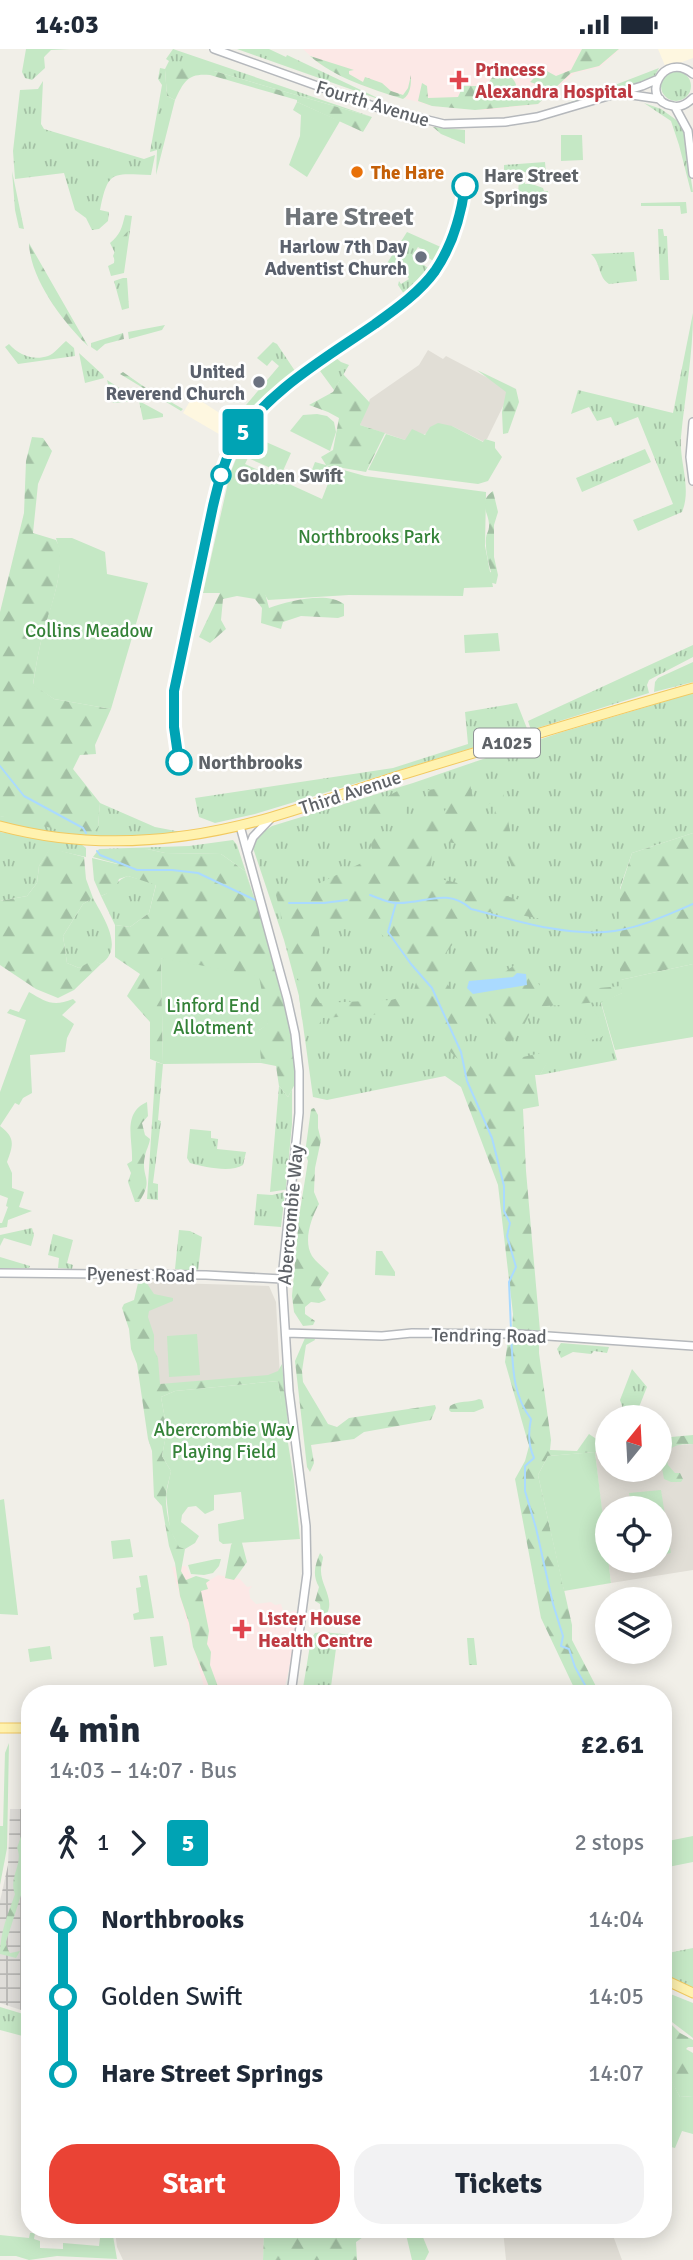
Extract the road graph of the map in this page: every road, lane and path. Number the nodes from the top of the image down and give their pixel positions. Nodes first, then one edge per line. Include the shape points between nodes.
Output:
1 (214, 49) edge
2 (693, 61) edge
3 (681, 65) junction
4 (693, 74) edge
5 (656, 80) junction
6 (618, 94) junction
7 (693, 98) edge
8 (660, 99) junction
9 (676, 107) junction
10 (693, 174) edge
11 (693, 422) edge
12 (693, 481) edge
13 (693, 688) edge
14 (271, 818) junction
15 (0, 826) edge
16 (240, 826) junction
17 (248, 850) junction
18 (0, 1273) edge
19 (282, 1279) junction
20 (286, 1333) junction
21 (693, 1346) edge
22 (292, 1685) edge
23 (0, 1728) edge
24 (21, 1728) edge
25 (672, 1983) edge
26 (693, 1993) edge

1 - 6 street, Fourth Avenue via 379,109 444,124 526,119
2 - 3 street
3 - 4 street
3 - 5 street, Fourth Avenue via 665,69
5 - 6 street, Fourth Avenue
5 - 8 street
6 - 8 street, Fourth Avenue
7 - 9 street
8 - 9 street, Fourth Avenue
9 - 10 street via 688,131
11 - 12 street
13 - 14 main road, Third Avenue / A1025
14 - 16 main road, Third Avenue / A1025
14 - 17 street via 253,837
15 - 16 main road, Third Avenue / A1025 via 47,837 142,841
16 - 17 street, Abercrombie Way
17 - 19 street, Abercrombie Way via 287,998 299,1071
18 - 19 street, Pyenest Road
19 - 20 street, Abercrombie Way
20 - 21 street, Tendring Road via 519,1334
20 - 22 street, Abercrombie Way via 307,1562
23 - 24 main road
25 - 26 main road

